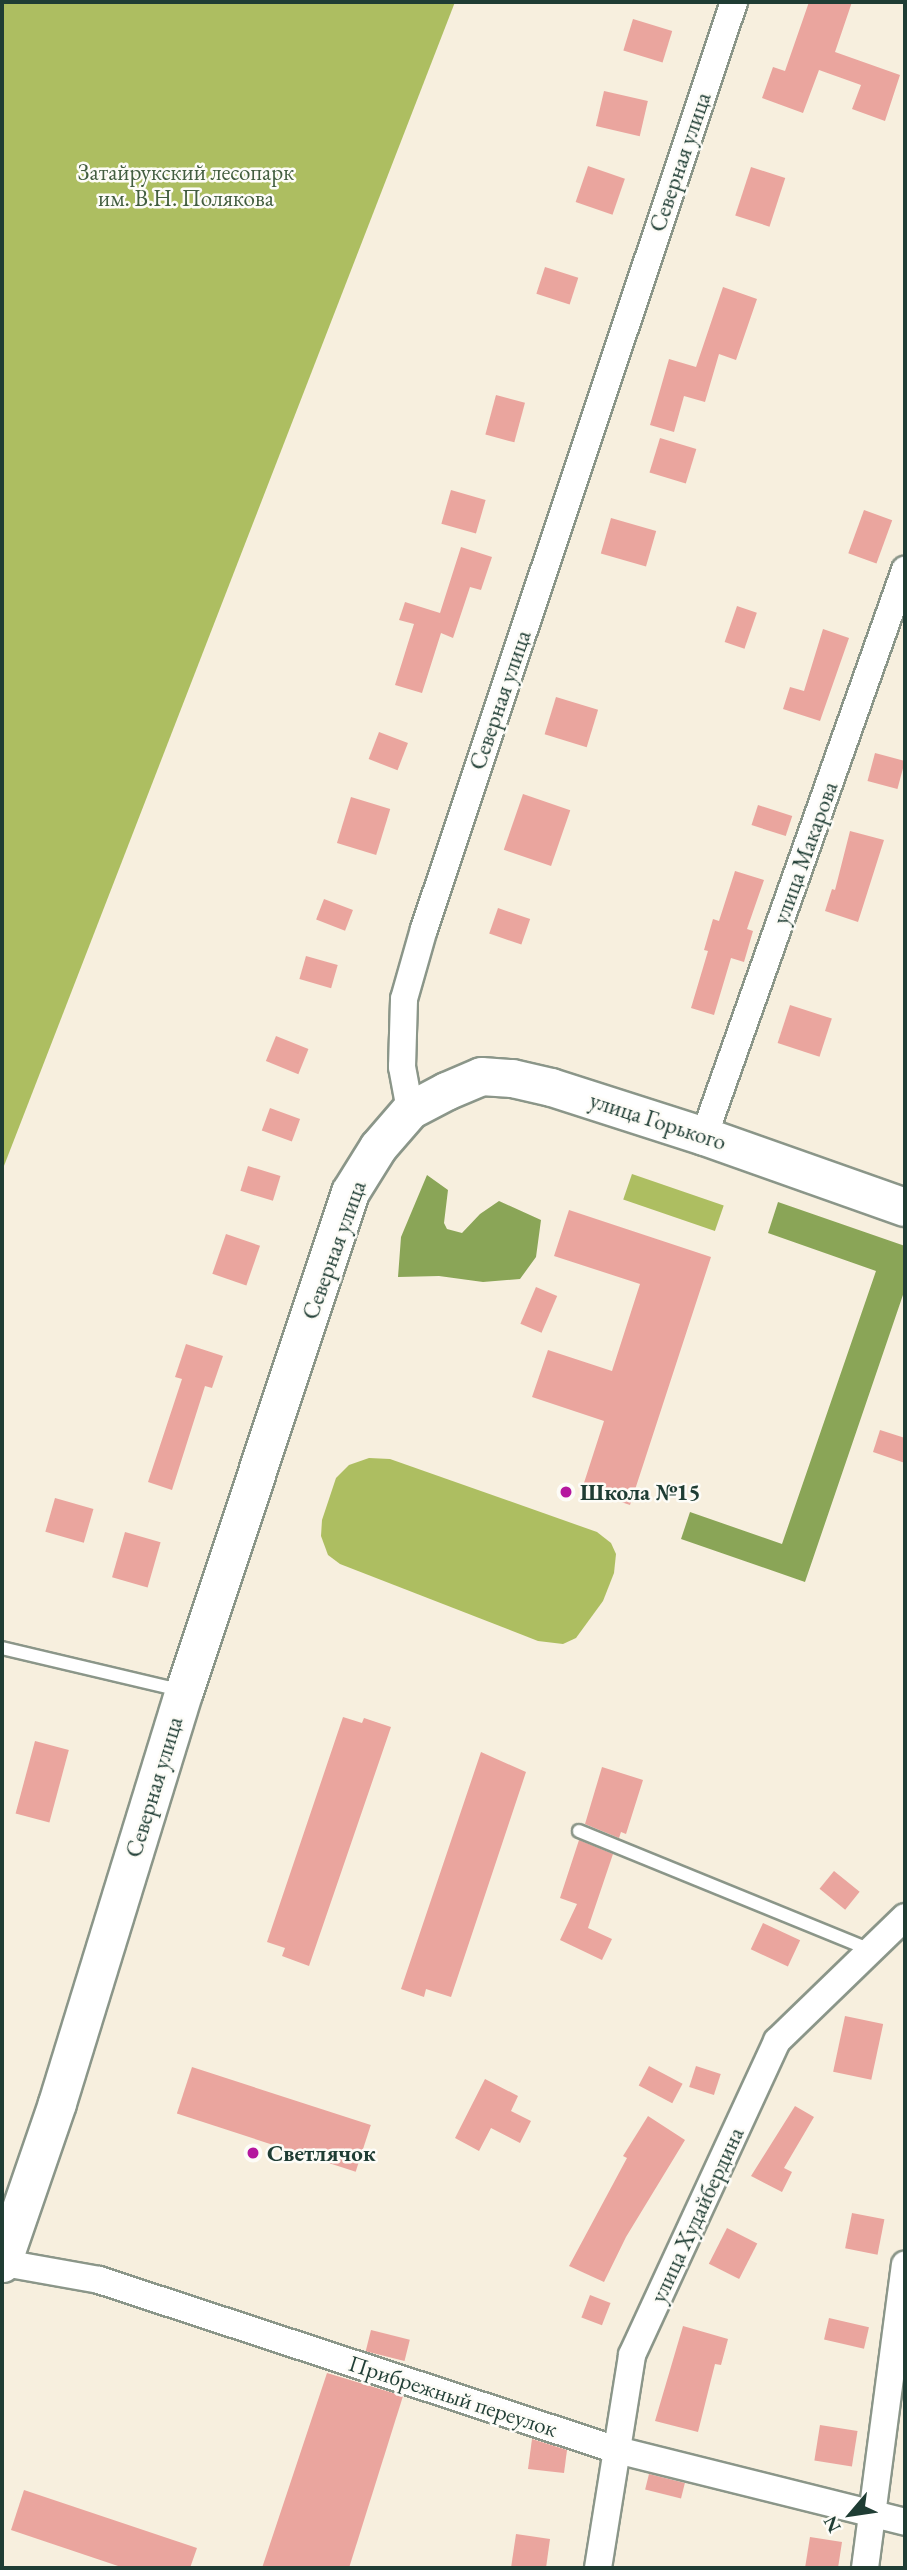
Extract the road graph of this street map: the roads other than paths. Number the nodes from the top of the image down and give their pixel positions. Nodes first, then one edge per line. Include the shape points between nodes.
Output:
1 (734, 2) edge
2 (905, 570) edge
3 (410, 1110) junction
4 (704, 1136) junction
5 (905, 1206) edge
6 (2, 1648) edge
7 (184, 1691) junction
8 (579, 1831) dead end
9 (905, 1917) edge
10 (871, 1950) junction
11 (3, 2265) edge
12 (905, 2265) edge
13 (617, 2450) junction
14 (872, 2514) junction
15 (905, 2522) edge
16 (598, 2568) edge
17 (865, 2568) edge

1 - 3 street, Северная улица via 424,929 404,999 402,1067
2 - 4 street, улица Макарова
3 - 4 main road, улица Горького via 481,1076 512,1078
3 - 7 main road, Северная улица via 378,1147 350,1192
4 - 5 main road, улица Горького
6 - 7 lane
7 - 11 main road, Северная улица
8 - 10 lane
9 - 10 street, улица Худайбердина
10 - 13 street, улица Худайбердина via 777,2041 632,2356
11 - 13 street, Прибрежный переулок via 99,2280
12 - 14 street
13 - 14 street, Прибрежный переулок
13 - 16 street, улица Худайбердина
14 - 15 street, Прибрежный переулок
14 - 17 street

